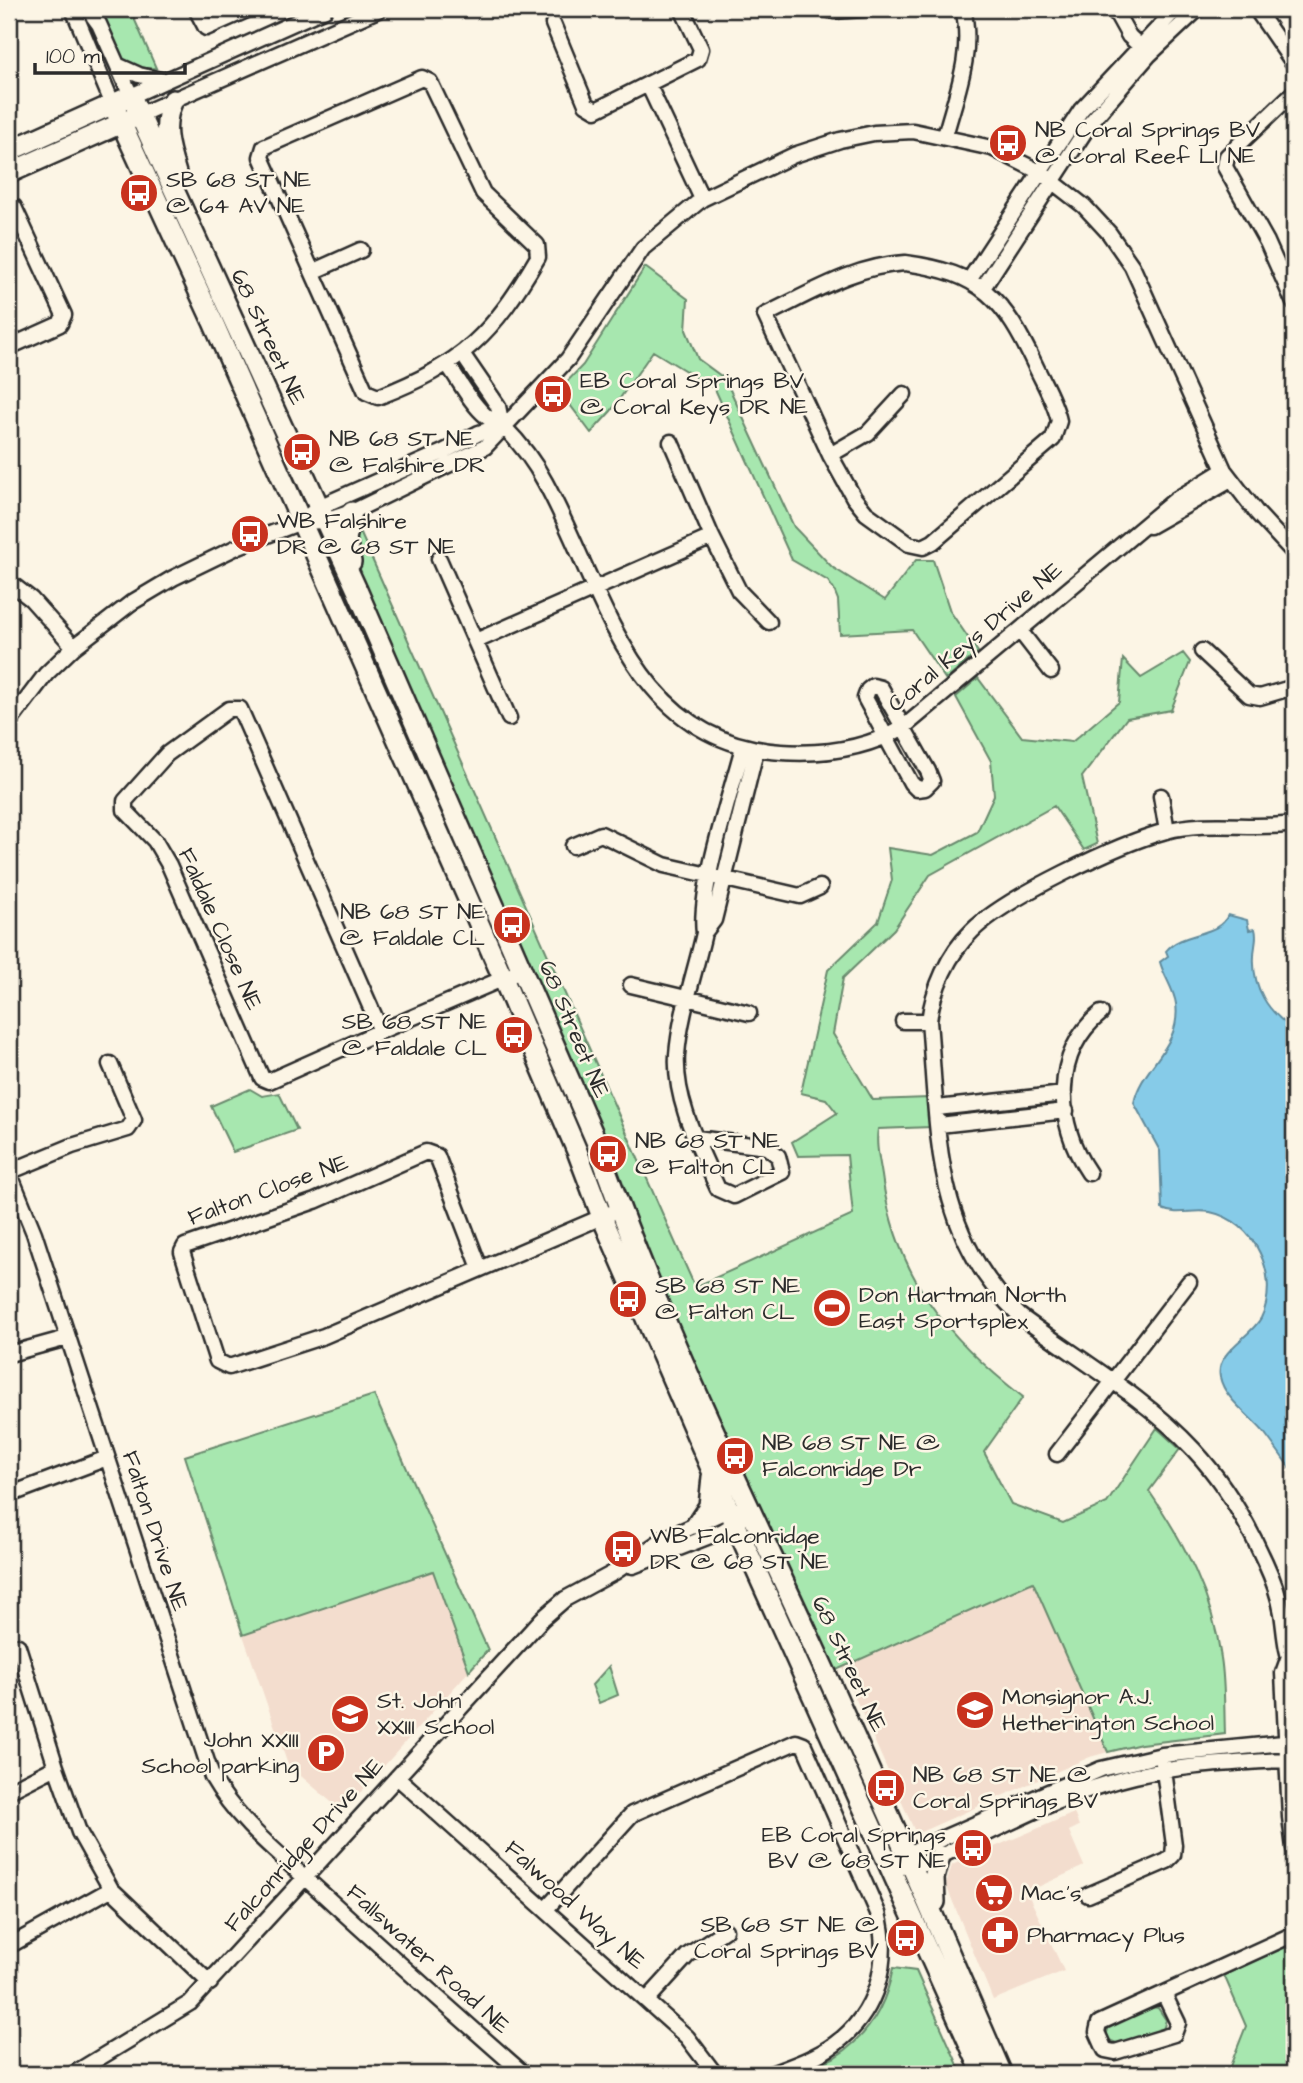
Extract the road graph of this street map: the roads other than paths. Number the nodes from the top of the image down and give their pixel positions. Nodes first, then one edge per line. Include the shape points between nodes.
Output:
1 (73, 9) edge
2 (88, 9) edge
3 (196, 9) edge
4 (249, 9) edge
5 (325, 9) edge
6 (380, 9) edge
7 (682, 9) edge
8 (825, 9) edge
9 (863, 9) edge
10 (964, 9) edge
11 (1114, 9) edge
12 (1177, 9) edge
13 (1198, 9) edge
14 (1256, 9) edge
15 (553, 24) dead end
16 (1144, 50) junction
17 (1294, 64) edge
18 (119, 66) junction
19 (165, 80) junction
20 (648, 84) junction
21 (1294, 92) edge
22 (173, 100) junction
23 (122, 101) junction
24 (130, 119) junction
25 (945, 136) junction
26 (75, 144) junction
27 (9, 151) edge
28 (136, 154) junction
29 (1040, 172) junction
30 (9, 173) edge
31 (1054, 181) junction
32 (702, 199) junction
33 (9, 206) edge
34 (193, 234) junction
35 (361, 250) dead end
36 (314, 271) junction
37 (977, 283) junction
38 (1294, 303) edge
39 (9, 347) edge
40 (463, 355) junction
41 (448, 365) junction
42 (904, 394) dead end
43 (502, 426) junction
44 (671, 442) dead end
45 (830, 455) junction
46 (1228, 475) junction
47 (352, 512) junction
48 (322, 514) junction
49 (301, 522) junction
50 (712, 537) junction
51 (1294, 553) edge
52 (439, 559) dead end
53 (9, 582) edge
54 (357, 590) junction
55 (595, 590) junction
56 (769, 622) dead end
57 (1020, 631) junction
58 (476, 641) junction
59 (74, 647) junction
60 (1202, 651) dead end
61 (1051, 671) dead end
62 (1294, 687) edge
63 (509, 718) dead end
64 (9, 723) edge
65 (904, 727) junction
66 (886, 737) junction
67 (750, 749) junction
68 (1161, 796) dead end
69 (1294, 824) edge
70 (1167, 831) junction
71 (573, 846) dead end
72 (718, 876) junction
73 (820, 887) dead end
74 (523, 970) junction
75 (503, 978) junction
76 (631, 985) dead end
77 (689, 997) junction
78 (749, 1013) dead end
79 (1101, 1013) dead end
80 (903, 1021) dead end
81 (929, 1021) junction
82 (381, 1031) junction
83 (110, 1064) dead end
84 (1064, 1094) junction
85 (937, 1108) junction
86 (1066, 1111) junction
87 (939, 1125) junction
88 (696, 1138) junction
89 (9, 1172) edge
90 (1089, 1173) dead end
91 (610, 1213) junction
92 (480, 1268) junction
93 (1189, 1282) dead end
94 (68, 1338) junction
95 (9, 1354) edge
96 (1111, 1381) junction
97 (1058, 1454) dead end
98 (107, 1458) junction
99 (713, 1472) junction
100 (9, 1495) edge
101 (750, 1510) junction
102 (733, 1518) junction
103 (697, 1524) junction
104 (615, 1572) junction
105 (1288, 1609) edge
106 (18, 1646) dead end
107 (1291, 1664) edge
108 (1290, 1742) edge
109 (1291, 1760) edge
110 (1163, 1763) junction
111 (56, 1767) junction
112 (397, 1777) junction
113 (1052, 1788) junction
114 (9, 1791) edge
115 (1059, 1802) junction
116 (1294, 1848) edge
117 (940, 1856) junction
118 (911, 1860) junction
119 (893, 1869) junction
120 (303, 1876) junction
121 (111, 1889) junction
122 (1088, 1895) dead end
123 (546, 1909) junction
124 (935, 1913) junction
125 (725, 1930) dead end
126 (1294, 1934) edge
127 (9, 1946) edge
128 (210, 1983) junction
129 (1164, 1994) junction
130 (647, 2000) junction
131 (80, 2073) edge
132 (524, 2074) edge
133 (715, 2074) edge
134 (771, 2074) edge
135 (983, 2074) edge
136 (1002, 2074) edge

1 - 23 street, 68 Street NE
2 - 18 street, 68 Street NE
3 - 4 street via 205,28
5 - 19 street
6 - 22 street
7 - 20 street via 701,49 698,59
8 - 9 street
10 - 25 street via 967,61
11 - 16 street via 1129,36
12 - 16 street
13 - 16 street
14 - 17 street
15 - 20 street via 586,104 596,110
16 - 29 street via 1082,110
16 - 31 street
18 - 19 street
18 - 23 street, 68 Street NE
19 - 23 street
20 - 32 street
21 - 38 street via 1227,156 1225,167 1267,242
22 - 24 street
22 - 34 main road via 165,119 166,135
23 - 24 main road, 68 Street NE
23 - 27 main road
24 - 26 main road
24 - 28 main road, 68 Street NE
24 - 34 main road, 68 Street NE
25 - 29 street via 992,148
25 - 32 street via 913,131 840,140 794,155
26 - 28 main road via 116,145
26 - 30 main road
28 - 49 main road, 68 Street NE
29 - 31 street
29 - 37 street
31 - 37 street
31 - 46 street via 1092,215 1132,266
32 - 43 street via 643,248 568,359
33 - 39 street via 15,207 64,315 60,324
34 - 48 main road, 68 Street NE
35 - 36 street
36 - 40 street via 261,157 264,147 422,78 430,82 483,194 537,245 538,257 500,317
36 - 41 street via 366,392 378,397
37 - 45 street via 925,265 882,264 765,315
37 - 45 street via 1023,338 1058,414 1053,439 923,547 909,544 866,513
40 - 41 street
40 - 43 street via 498,406
41 - 43 street via 485,416
42 - 45 street via 868,433
43 - 47 street via 485,447
43 - 48 street
43 - 55 street, Coral Keys Drive NE via 544,480
44 - 50 street
46 - 51 street
46 - 57 street, Coral Keys Drive NE via 1174,500
47 - 48 street
47 - 54 main road via 346,539
48 - 49 street
48 - 54 main road, 68 Street NE
49 - 59 street via 173,578 131,603
49 - 75 main road, 68 Street NE
50 - 55 street
50 - 56 street via 739,591
52 - 58 street
53 - 59 street via 31,599
54 - 74 main road, 68 Street NE
55 - 58 street
55 - 67 street, Coral Keys Drive NE via 630,659 659,696 706,732
57 - 61 street
57 - 65 street, Coral Keys Drive NE
58 - 63 street
59 - 64 street via 46,674
60 - 62 street via 1248,695 1260,697
65 - 66 street, Coral Keys Drive NE
65 - 66 street via 881,688 873,687 865,698
65 - 66 street via 932,781 925,788 917,789 911,783
66 - 67 street, Coral Keys Drive NE via 853,748 810,754
67 - 72 street
68 - 70 street
69 - 70 street
70 - 81 street via 1095,859 972,930 945,970
71 - 72 street via 601,834 664,865
72 - 73 street via 800,896
72 - 77 street via 702,918 705,933
74 - 75 street, Faldale Close NE
74 - 91 main road, 68 Street NE via 596,1141
75 - 82 street, Faldale Close NE
75 - 91 main road, 68 Street NE
76 - 77 street
77 - 78 street
77 - 88 street via 677,1055 679,1086
79 - 84 street via 1075,1040
80 - 81 street
81 - 85 street
82 - 82 street, Faldale Close NE via 269,1081 262,1078 169,865 155,841 125,810 125,801 167,754 229,709 240,709
83 - 89 street via 134,1119 128,1129
84 - 85 street
84 - 86 street
85 - 87 street
86 - 87 street
86 - 90 street via 1074,1150
87 - 96 street via 948,1198 981,1273 1020,1316
88 - 88 street via 718,1189 734,1196 782,1172 778,1156 767,1147
89 - 94 street, Falton Drive NE
91 - 92 street, Falton Close NE
91 - 99 main road, 68 Street NE
91 - 101 main road, 68 Street NE
92 - 92 street, Falton Close NE via 437,1156 426,1152 315,1201 185,1246 182,1252 217,1361 229,1367 324,1336
93 - 96 street
94 - 95 street
94 - 98 street, Falton Drive NE
96 - 97 street
96 - 105 street via 1193,1449 1215,1476 1253,1537
98 - 100 street
98 - 120 street, Falton Drive NE via 212,1777 249,1828
99 - 102 main road, 68 Street NE
99 - 103 main road via 709,1506
101 - 102 street, Falconridge Drive NE
101 - 118 main road, 68 Street NE
102 - 103 street, Falconridge Drive NE
102 - 104 street, Falconridge Drive NE
102 - 119 main road, 68 Street NE
103 - 104 street, Falconridge Drive NE via 662,1540
104 - 112 street, Falconridge Drive NE via 565,1600 542,1619
105 - 107 street
106 - 111 street
107 - 108 street via 1283,1673
108 - 109 street
108 - 110 street
109 - 110 street
109 - 116 street
110 - 113 street via 1101,1769
110 - 115 street
110 - 122 street via 1173,1855
111 - 114 street
111 - 121 street via 79,1832
112 - 120 street, Falconridge Drive NE
112 - 123 street, Falwood Way NE
113 - 115 street
113 - 118 street
115 - 117 street
117 - 118 street
117 - 124 main road via 934,1878
118 - 119 street
118 - 124 main road, 68 Street NE
119 - 135 main road, 68 Street NE
120 - 128 street, Falconridge Drive NE
120 - 132 street, Fallswater Road NE
121 - 127 street
121 - 128 street
123 - 130 street, Falwood Way NE
123 - 134 street via 632,1814 796,1742 804,1745 878,1913 883,1934 881,1978 863,2015 835,2044
124 - 136 main road, 68 Street NE
125 - 130 street via 688,1955
126 - 129 street
128 - 131 street, Falconridge Drive NE via 190,2003
129 - 129 street via 1099,2023 1097,2032 1105,2050 1115,2052 1174,2034 1178,2023
130 - 133 street, Falwood Way NE via 687,2037

